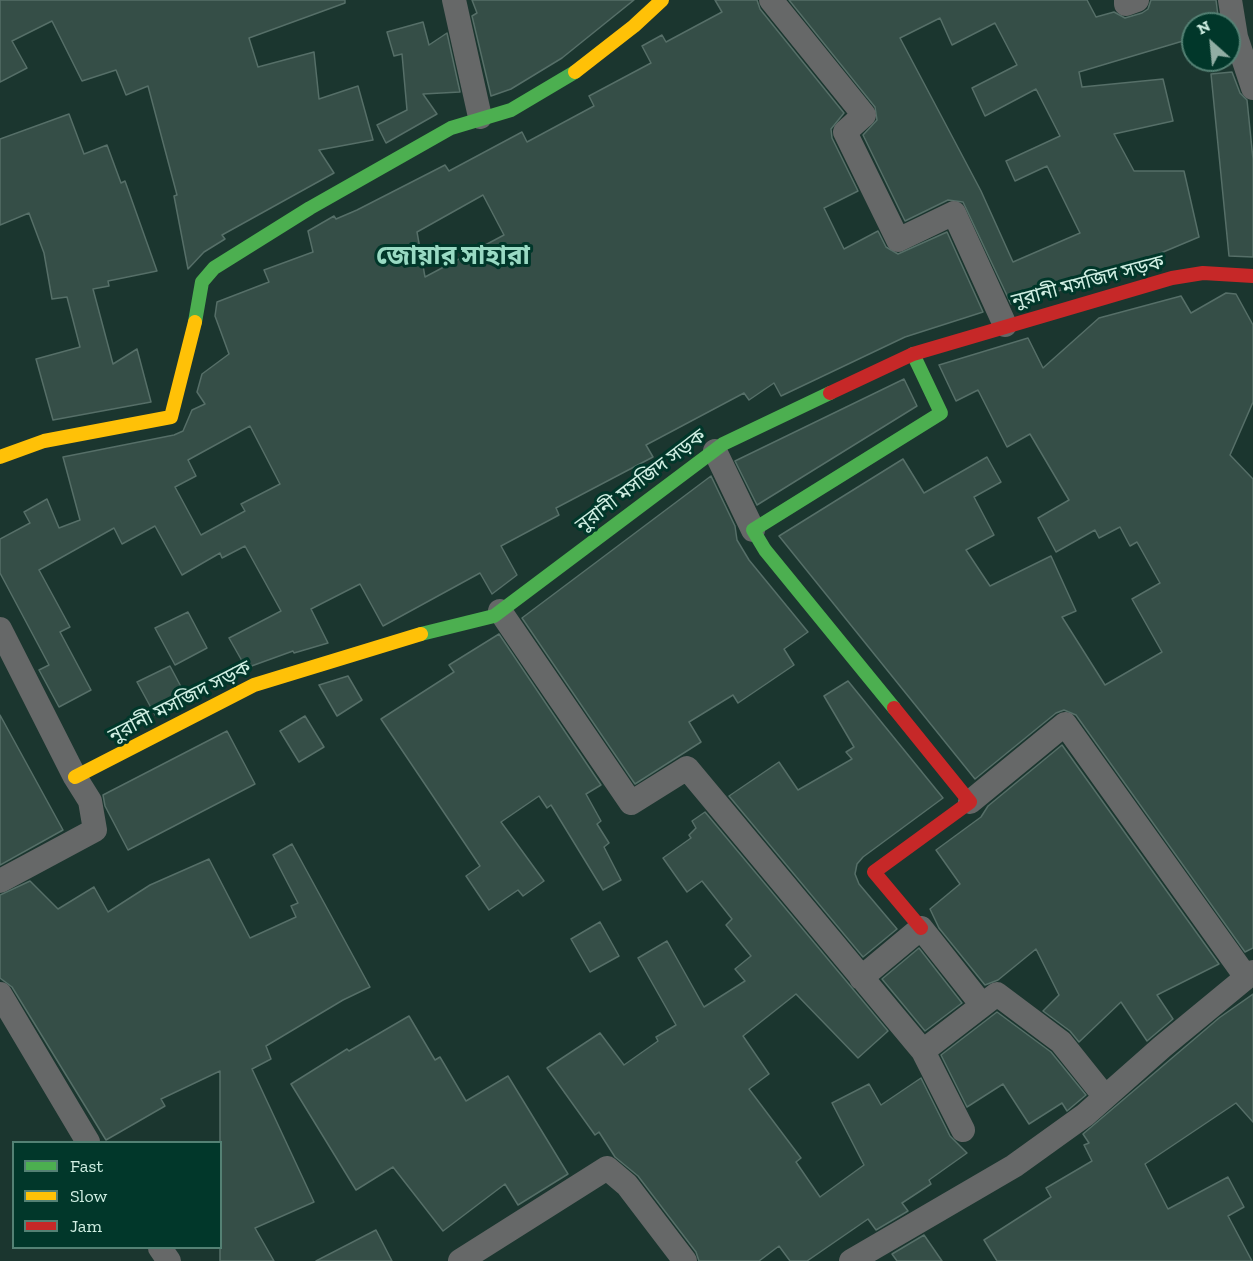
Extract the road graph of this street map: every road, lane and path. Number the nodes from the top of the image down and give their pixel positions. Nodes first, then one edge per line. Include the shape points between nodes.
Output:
1 (454, 0) edge
2 (662, 0) edge
3 (771, 0) edge
4 (1126, 0) edge
5 (1137, 0) edge
6 (1230, 0) edge
7 (1253, 88) edge
8 (480, 117) junction
9 (1253, 276) edge
10 (1005, 325) junction
11 (913, 354) junction
12 (715, 451) junction
13 (0, 457) edge
14 (753, 530) junction
15 (500, 611) junction
16 (0, 629) edge
17 (75, 777) junction
18 (970, 802) junction
19 (0, 880) edge
20 (921, 928) junction
21 (1250, 974) edge
22 (861, 978) junction
23 (0, 994) edge
24 (982, 1005) junction
25 (923, 1051) junction
26 (1105, 1097) junction
27 (963, 1130) dead end
28 (87, 1141) edge
29 (161, 1249) edge
30 (170, 1261) edge
31 (460, 1261) edge
32 (685, 1261) edge
33 (851, 1261) edge

1 - 8 street
2 - 8 street via 573,73 511,110
3 - 10 street via 864,115 845,132 898,240 954,213
4 - 5 street via 1126,4
6 - 7 street via 1236,38
8 - 13 street via 450,128 214,268 202,282 171,417 44,441
9 - 10 street, নুরানী মসজিদ সড়ক via 1191,274
10 - 11 street, নুরানী মসজিদ সড়ক
11 - 12 street, নুরানী মসজিদ সড়ক
11 - 14 street via 941,413
12 - 14 street
12 - 15 street, নুরানী মসজিদ সড়ক
14 - 18 street via 765,550
15 - 17 street, নুরানী মসজিদ সড়ক via 494,616 254,685
15 - 22 street via 631,803 687,768
16 - 17 street
17 - 19 street via 90,801 96,830
18 - 20 street via 874,872
18 - 21 street via 1065,724
20 - 22 street
20 - 24 street
21 - 26 street
22 - 25 street
23 - 28 street
24 - 25 street
24 - 26 street via 996,994 1061,1042
25 - 27 street
26 - 33 street via 1014,1166
29 - 30 street
31 - 32 street via 607,1168 627,1185

